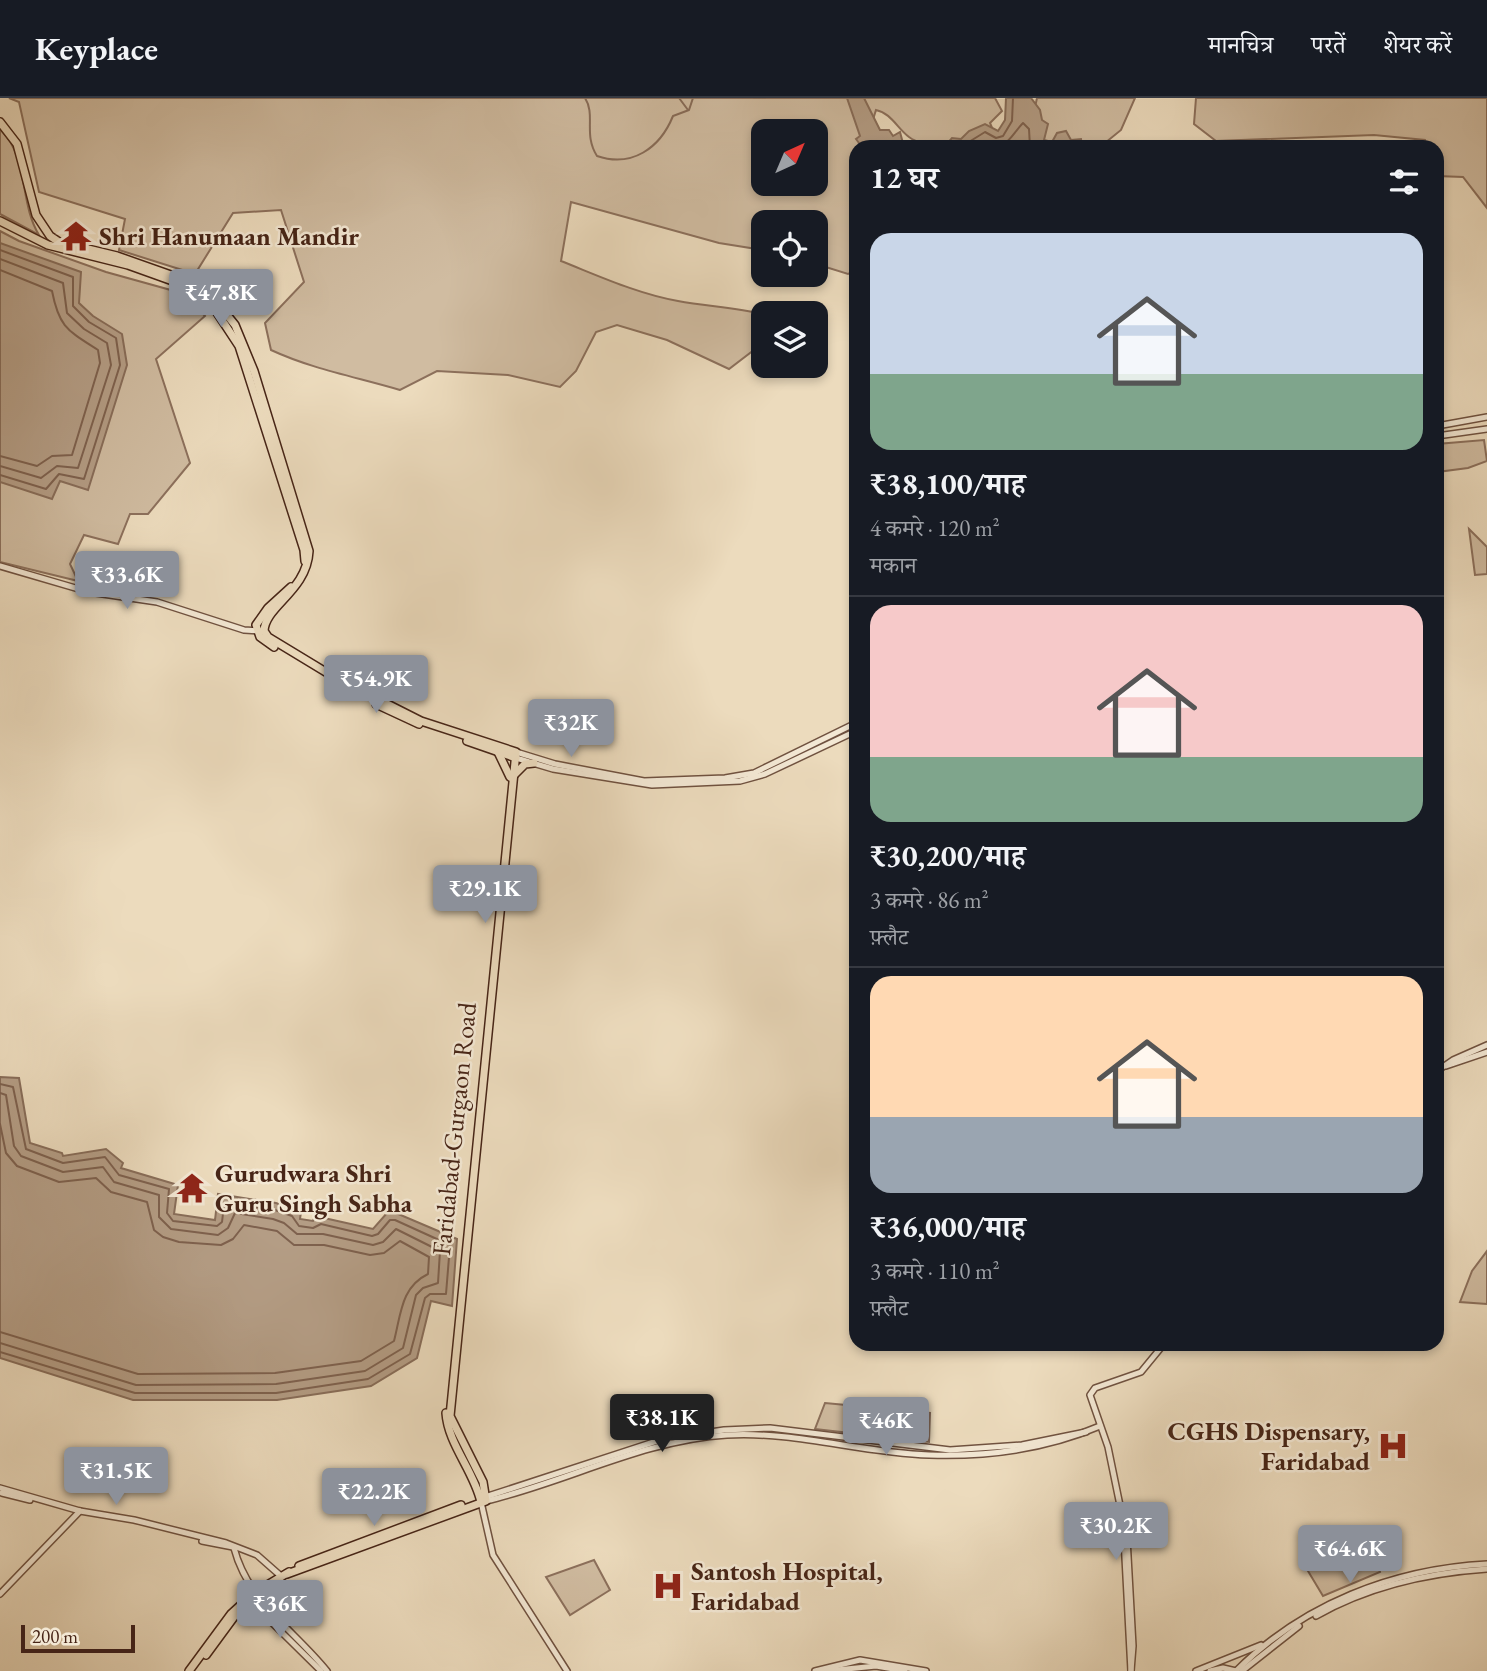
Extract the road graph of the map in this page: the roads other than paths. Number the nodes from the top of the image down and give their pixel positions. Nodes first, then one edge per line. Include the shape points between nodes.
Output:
1 (0, 122) edge
2 (0, 220) edge
3 (79, 251) junction
4 (1487, 417) edge
5 (1444, 425) edge
6 (1487, 429) edge
7 (1444, 435) edge
8 (0, 566) edge
9 (260, 631) junction
10 (849, 726) edge
11 (849, 734) edge
12 (498, 751) junction
13 (514, 754) junction
14 (534, 763) junction
15 (512, 776) junction
16 (1487, 1045) edge
17 (1487, 1052) edge
18 (1446, 1066) joint
19 (1158, 1351) edge
20 (1100, 1426) junction
21 (0, 1490) edge
22 (483, 1499) junction
23 (79, 1512) junction
24 (233, 1547) junction
25 (1487, 1567) edge
26 (284, 1576) junction
27 (0, 1594) edge
28 (248, 1599) junction
29 (1269, 1641) junction
30 (1223, 1661) junction
31 (1221, 1670) edge
32 (1239, 1670) edge
33 (189, 1671) edge
34 (194, 1671) edge
35 (321, 1671) edge
36 (327, 1671) edge
37 (567, 1671) edge
38 (815, 1671) edge
39 (827, 1671) edge
40 (905, 1671) edge
41 (926, 1671) edge
42 (1131, 1671) edge
43 (1196, 1671) edge
44 (1210, 1671) edge

1 - 3 main road via 17,144 40,224 55,240
2 - 3 main road via 48,246
3 - 9 main road via 117,256 185,280 214,299 241,336 309,551 298,586
4 - 5 street
6 - 7 street
8 - 9 street via 89,592 157,602
9 - 12 main road via 264,641 281,652 397,715
9 - 13 main road via 393,707
10 - 13 street via 754,773 725,778 644,780
11 - 14 street via 740,781 652,785
12 - 13 main road
12 - 15 main road
13 - 14 street
13 - 15 main road, Faridabad-Gurgaon Road
14 - 15 main road via 525,764
15 - 22 main road, Faridabad-Gurgaon Road via 450,1416 483,1482
16 - 18 street
17 - 18 street
19 - 20 street via 1141,1372 1093,1390 1090,1395
20 - 22 street via 1022,1445 950,1450 770,1428 724,1430 663,1440
20 - 42 street via 1128,1536
21 - 23 street
22 - 26 main road
22 - 37 street via 494,1555
23 - 24 street
23 - 27 street
24 - 26 street via 261,1557
24 - 28 street
25 - 29 street via 1403,1575 1323,1608
25 - 32 street via 1422,1576 1362,1594 1293,1629
26 - 28 main road
28 - 33 main road via 231,1614
28 - 34 main road
28 - 35 street
28 - 36 street
29 - 30 street
29 - 32 street
30 - 32 street
30 - 43 street
31 - 32 street
31 - 44 street
38 - 41 street via 860,1660
39 - 40 street via 876,1666

